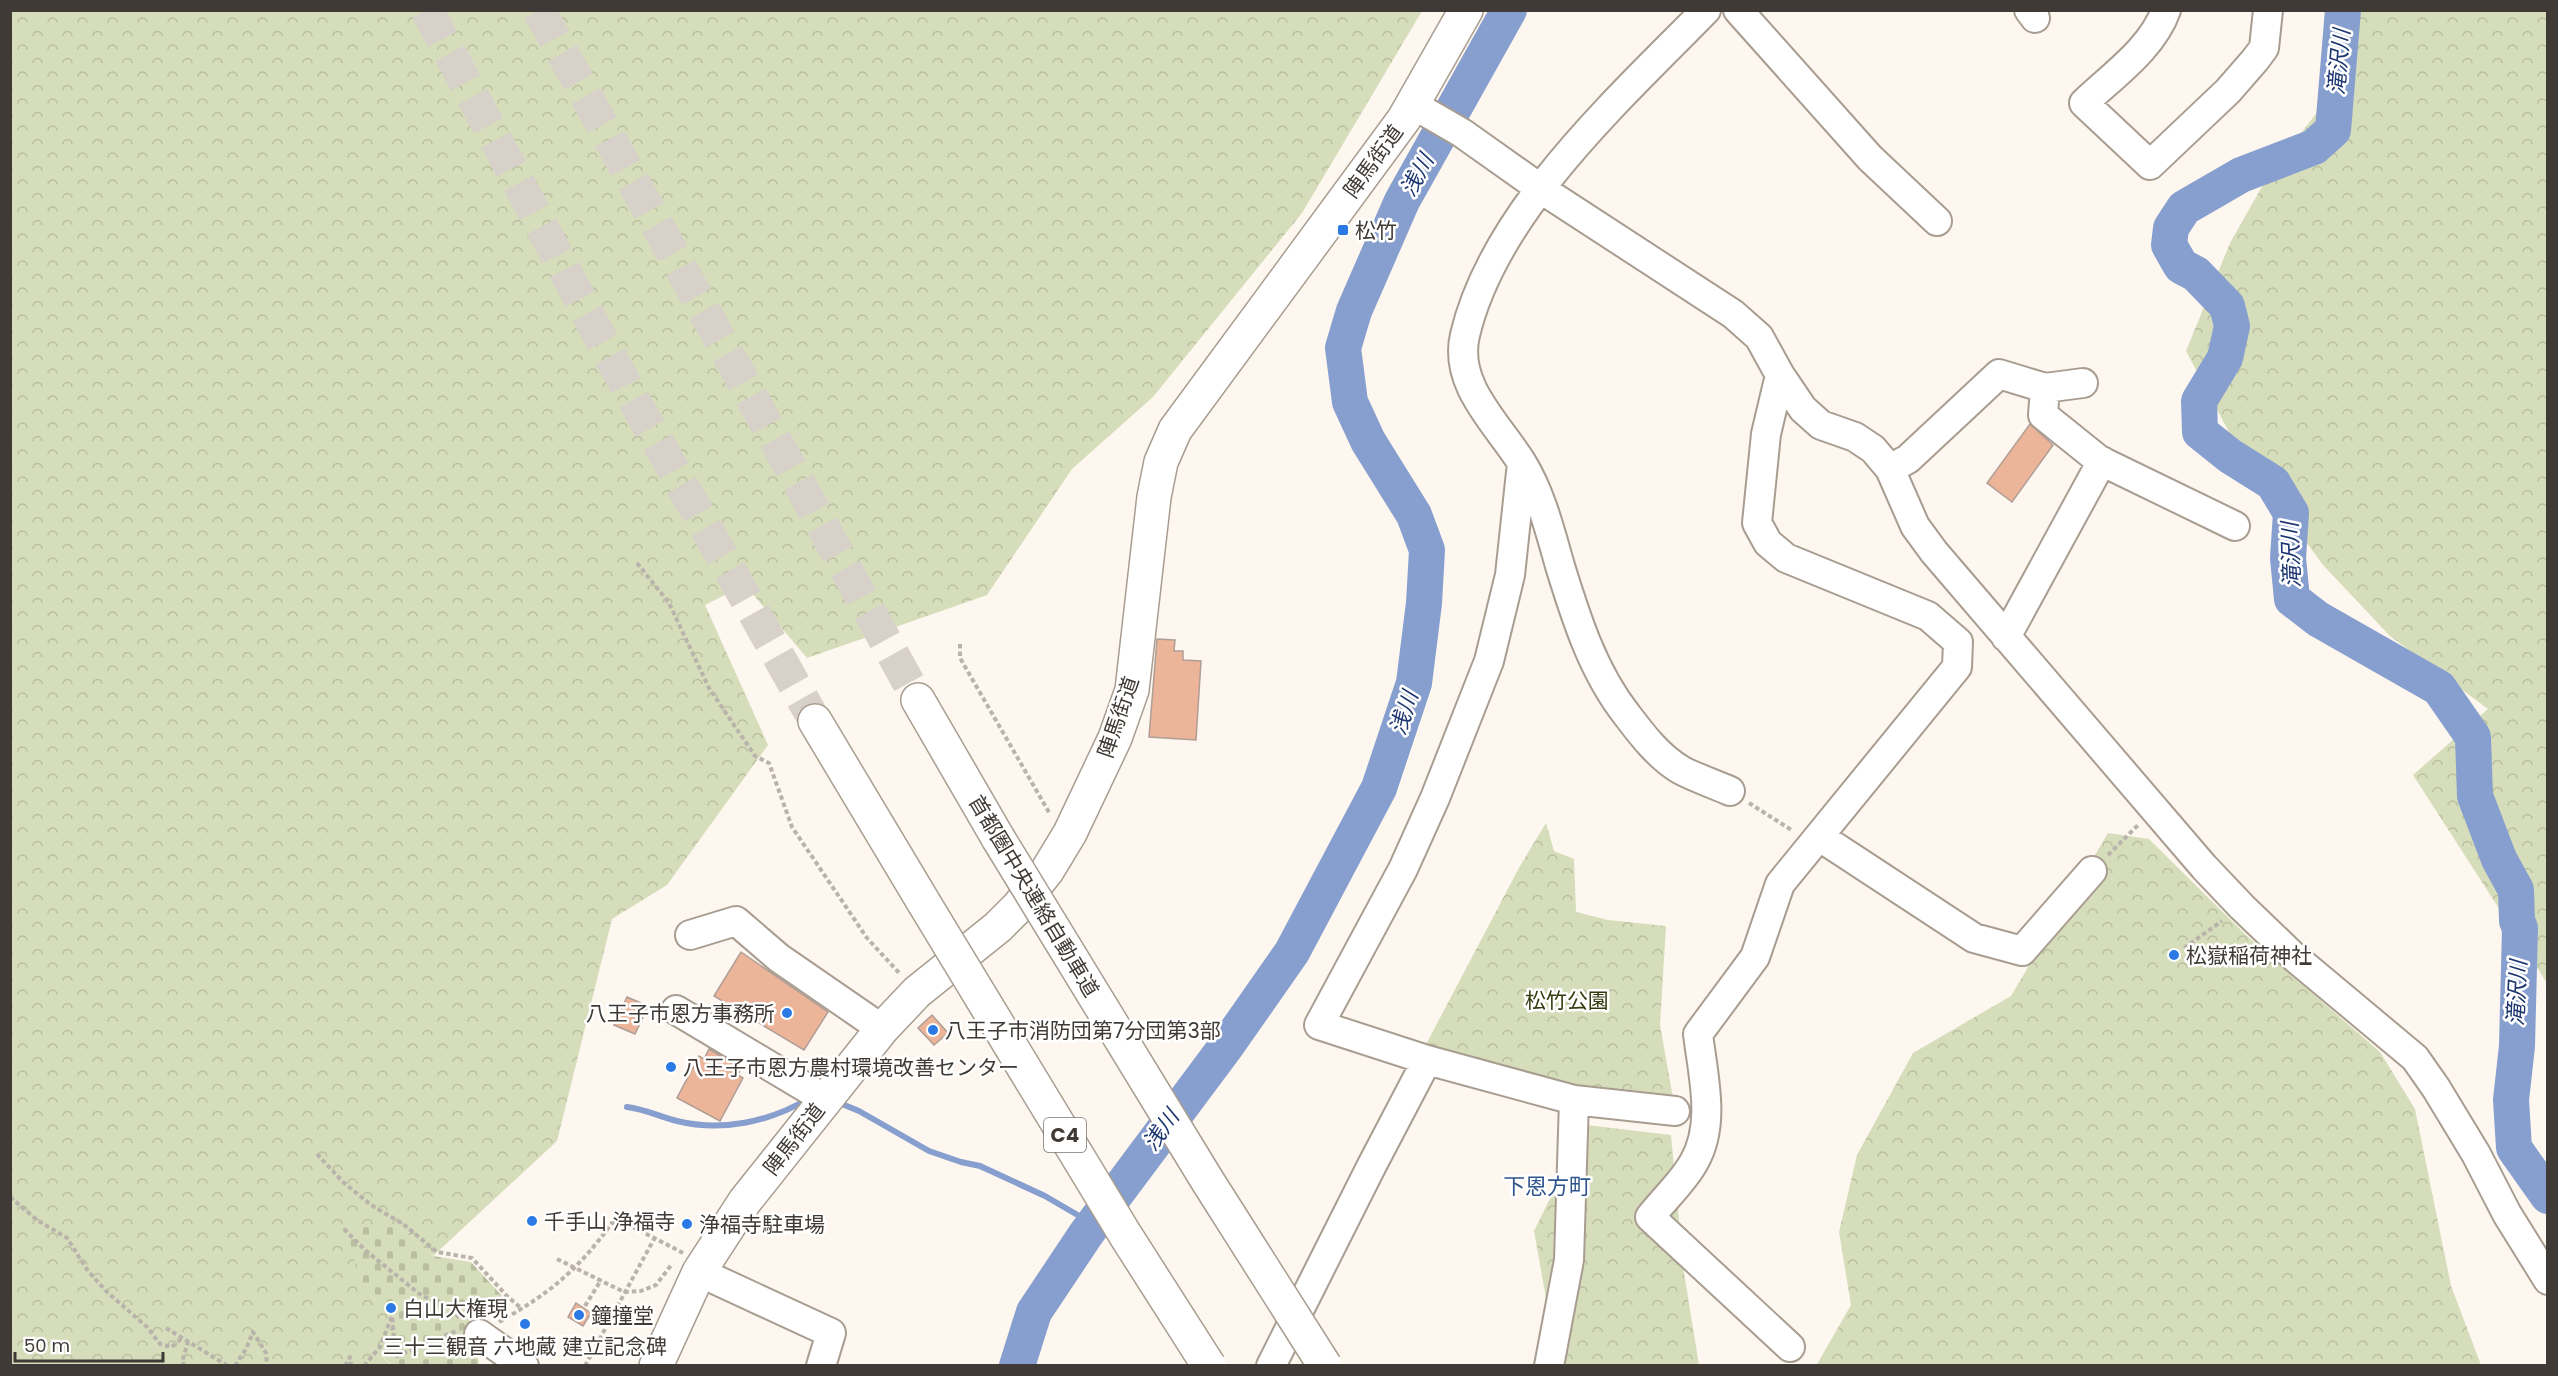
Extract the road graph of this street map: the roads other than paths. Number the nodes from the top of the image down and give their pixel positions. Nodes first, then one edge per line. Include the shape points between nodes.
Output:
1 (1466, 10) edge
2 (1707, 10) edge
3 (1738, 10) edge
4 (2166, 10) edge
5 (2268, 10) edge
6 (1418, 108) junction
7 (1541, 189) junction
8 (1937, 221) dead end
9 (1780, 375) junction
10 (2083, 383) dead end
11 (2045, 388) junction
12 (2102, 461) junction
13 (1522, 463) junction
14 (1890, 469) junction
15 (2235, 526) dead end
16 (1986, 614) junction
17 (2006, 637) junction
18 (1958, 642) junction
19 (918, 700) tunnel mouth
20 (815, 721) tunnel mouth
21 (1730, 791) road end
22 (1817, 841) junction
23 (2092, 871) road end
24 (690, 935) dead end
25 (676, 1010) dead end
26 (882, 1029) junction
27 (1427, 1060) junction
28 (825, 1099) junction
29 (1574, 1100) junction
30 (1675, 1111) dead end
31 (699, 1272) junction
32 (2547, 1280) edge
33 (473, 1330) road end
34 (1790, 1347) dead end
35 (524, 1365) edge
36 (656, 1365) edge
37 (821, 1365) edge
38 (1209, 1365) edge
39 (1271, 1365) edge
40 (1325, 1365) edge
41 (1549, 1365) edge

1 - 6 main road, 陣馬街道
2 - 7 street via 1592,126
3 - 8 street via 1870,158
4 - 5 street via 2146,44 2084,104 2150,165 2255,60 2264,48
6 - 7 street via 1462,133
6 - 26 main road, 陣馬街道 via 1404,119 1175,430 1161,462 1154,497 1132,690 1115,738 1070,833 1047,871 1018,907 918,992
7 - 9 street via 1733,314 1759,337
7 - 13 street via 1486,273 1469,318 1462,355 1476,397
9 - 14 street via 1803,409 1821,425 1855,437 1873,449
9 - 18 street via 1766,434 1757,523 1768,543 1786,558 1928,616
10 - 11 street
11 - 12 street via 2043,415
11 - 14 street via 1999,374 1908,459
12 - 15 street
12 - 17 street
13 - 21 street via 1546,518 1593,660 1625,714 1654,748 1680,769
13 - 27 street via 1510,575 1489,662 1403,869 1319,1025
14 - 16 street via 1914,526
16 - 17 street
16 - 18 street
17 - 32 street via 2204,867 2284,948 2415,1058 2476,1154
18 - 22 street via 1957,667
19 - 40 main road, 首都圏中央連絡自動車道, bridge via 1207,1180
20 - 38 main road, C4, bridge via 1126,1236
22 - 23 street via 1974,938 2022,951
22 - 34 street via 1780,884 1755,957 1698,1034 1707,1118 1704,1140 1694,1163 1650,1216
24 - 26 street via 736,921 779,958
25 - 28 street
26 - 28 main road, 陣馬街道
27 - 29 street
27 - 39 street
28 - 31 main road, 陣馬街道 via 745,1201
29 - 30 street
29 - 41 street via 1569,1260
31 - 36 main road, 陣馬街道
31 - 37 street via 831,1333
33 - 35 street

